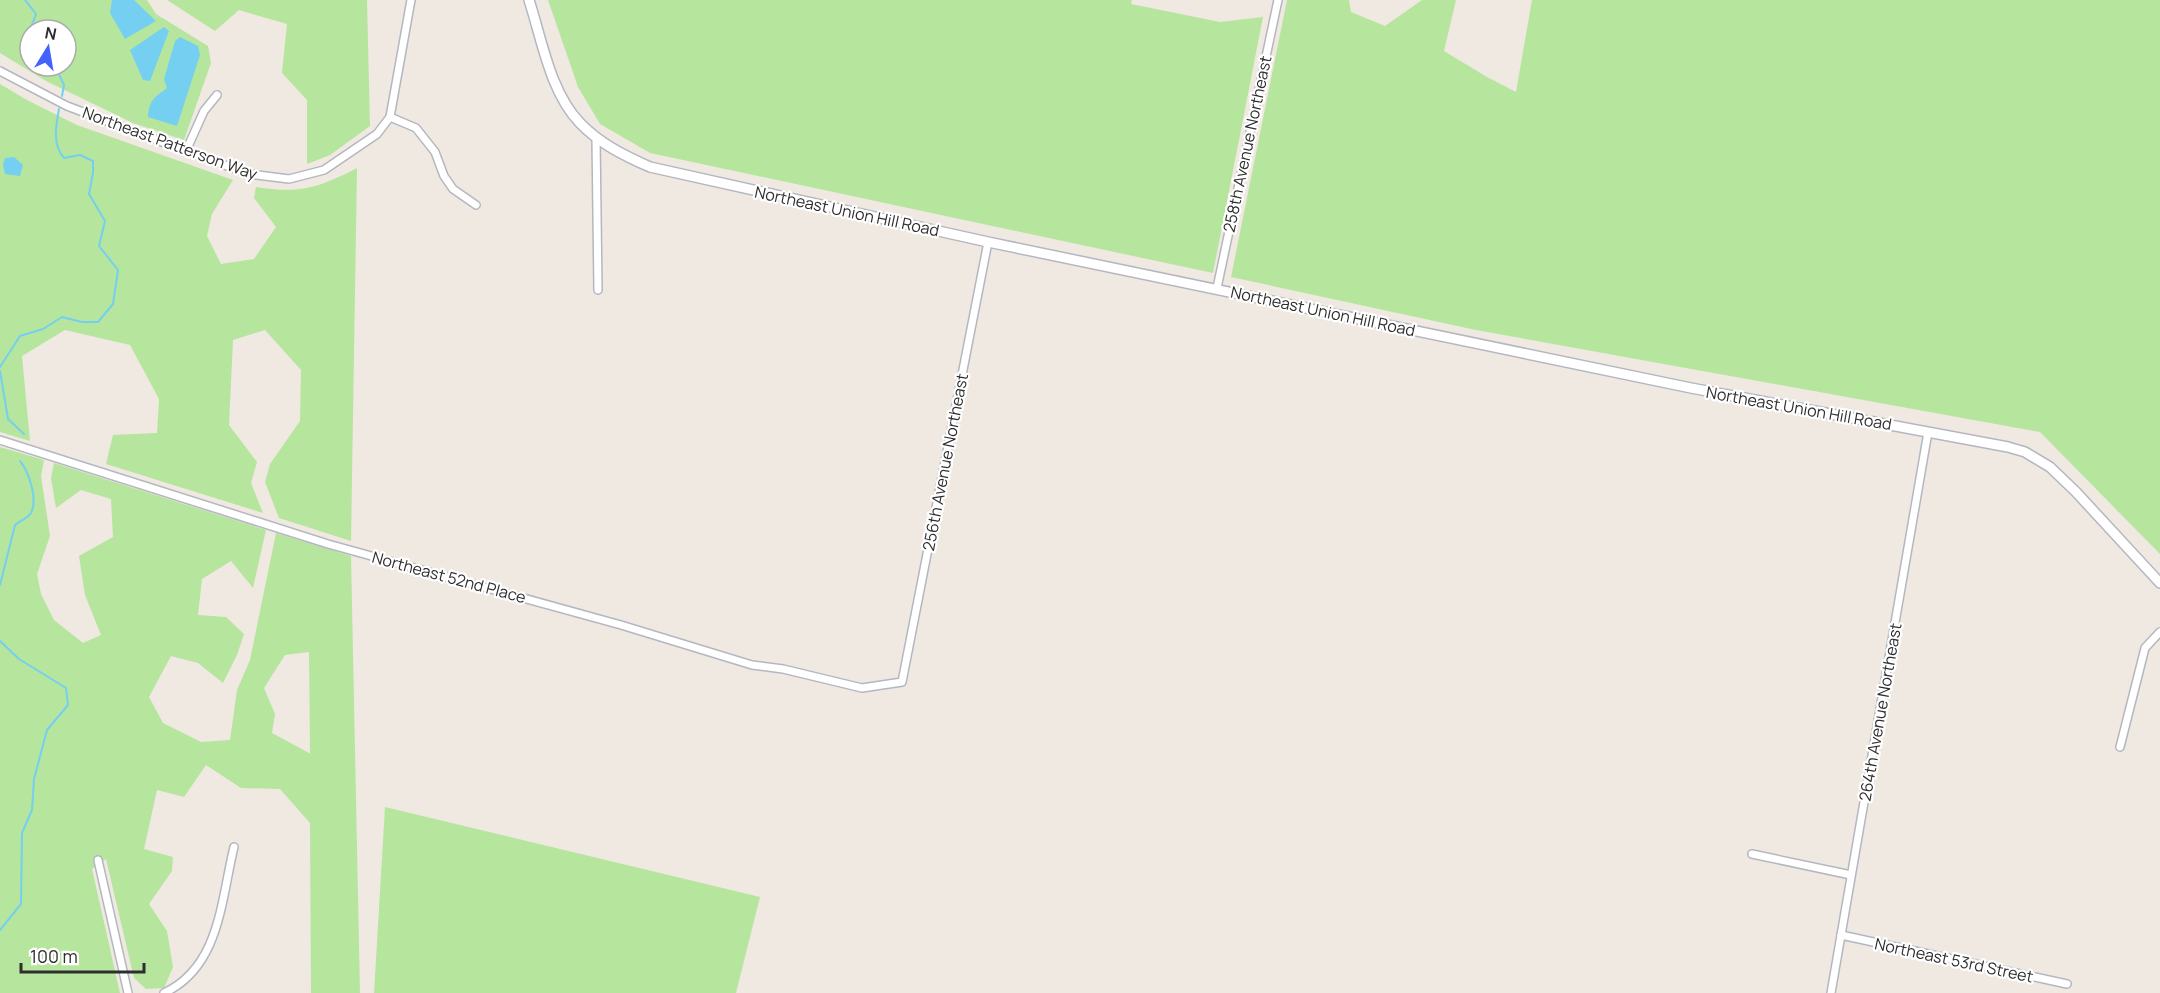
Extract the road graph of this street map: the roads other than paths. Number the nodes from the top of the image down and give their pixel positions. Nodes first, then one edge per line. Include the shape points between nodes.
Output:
1 (411, 0) edge
2 (529, 0) edge
3 (1278, 0) edge
4 (0, 71) edge
5 (217, 95) dead end
6 (390, 117) junction
7 (596, 138) junction
8 (186, 151) junction
9 (476, 205) dead end
10 (988, 242) junction
11 (1217, 288) junction
12 (598, 290) dead end
13 (1928, 432) junction
14 (0, 440) edge
15 (2160, 583) edge
16 (2160, 632) edge
17 (902, 682) joint
18 (2120, 747) dead end
19 (234, 847) dead end
20 (1752, 854) dead end
21 (98, 860) dead end
22 (1851, 875) junction
23 (1841, 935) junction
24 (2067, 984) dead end
25 (128, 993) edge
26 (164, 993) edge
27 (1831, 993) edge

1 - 6 street
2 - 7 street, Northeast Union Hill Road via 561,95
3 - 11 street, 258th Avenue Northeast
4 - 8 street, Northeast Patterson Way via 67,106
5 - 8 street via 204,111
6 - 8 street, Northeast Patterson Way via 377,134 324,170 289,179 249,174
6 - 9 street via 416,128 435,152 453,189
7 - 10 street, Northeast Union Hill Road via 651,168
7 - 12 street
10 - 11 street, Northeast Union Hill Road
10 - 17 street, 256th Avenue Northeast
11 - 13 street, Northeast Union Hill Road via 1691,388
13 - 15 street, Northeast Union Hill Road via 2008,447 2050,467
13 - 22 street, 264th Avenue Northeast
14 - 17 street, Northeast 52nd Place via 328,544 621,624 752,665 862,688
16 - 18 street via 2145,648
19 - 26 street via 207,953 183,983
20 - 22 street
21 - 25 street
22 - 23 street, 264th Avenue Northeast
23 - 24 street, Northeast 53rd Street
23 - 27 street, 264th Avenue Northeast

